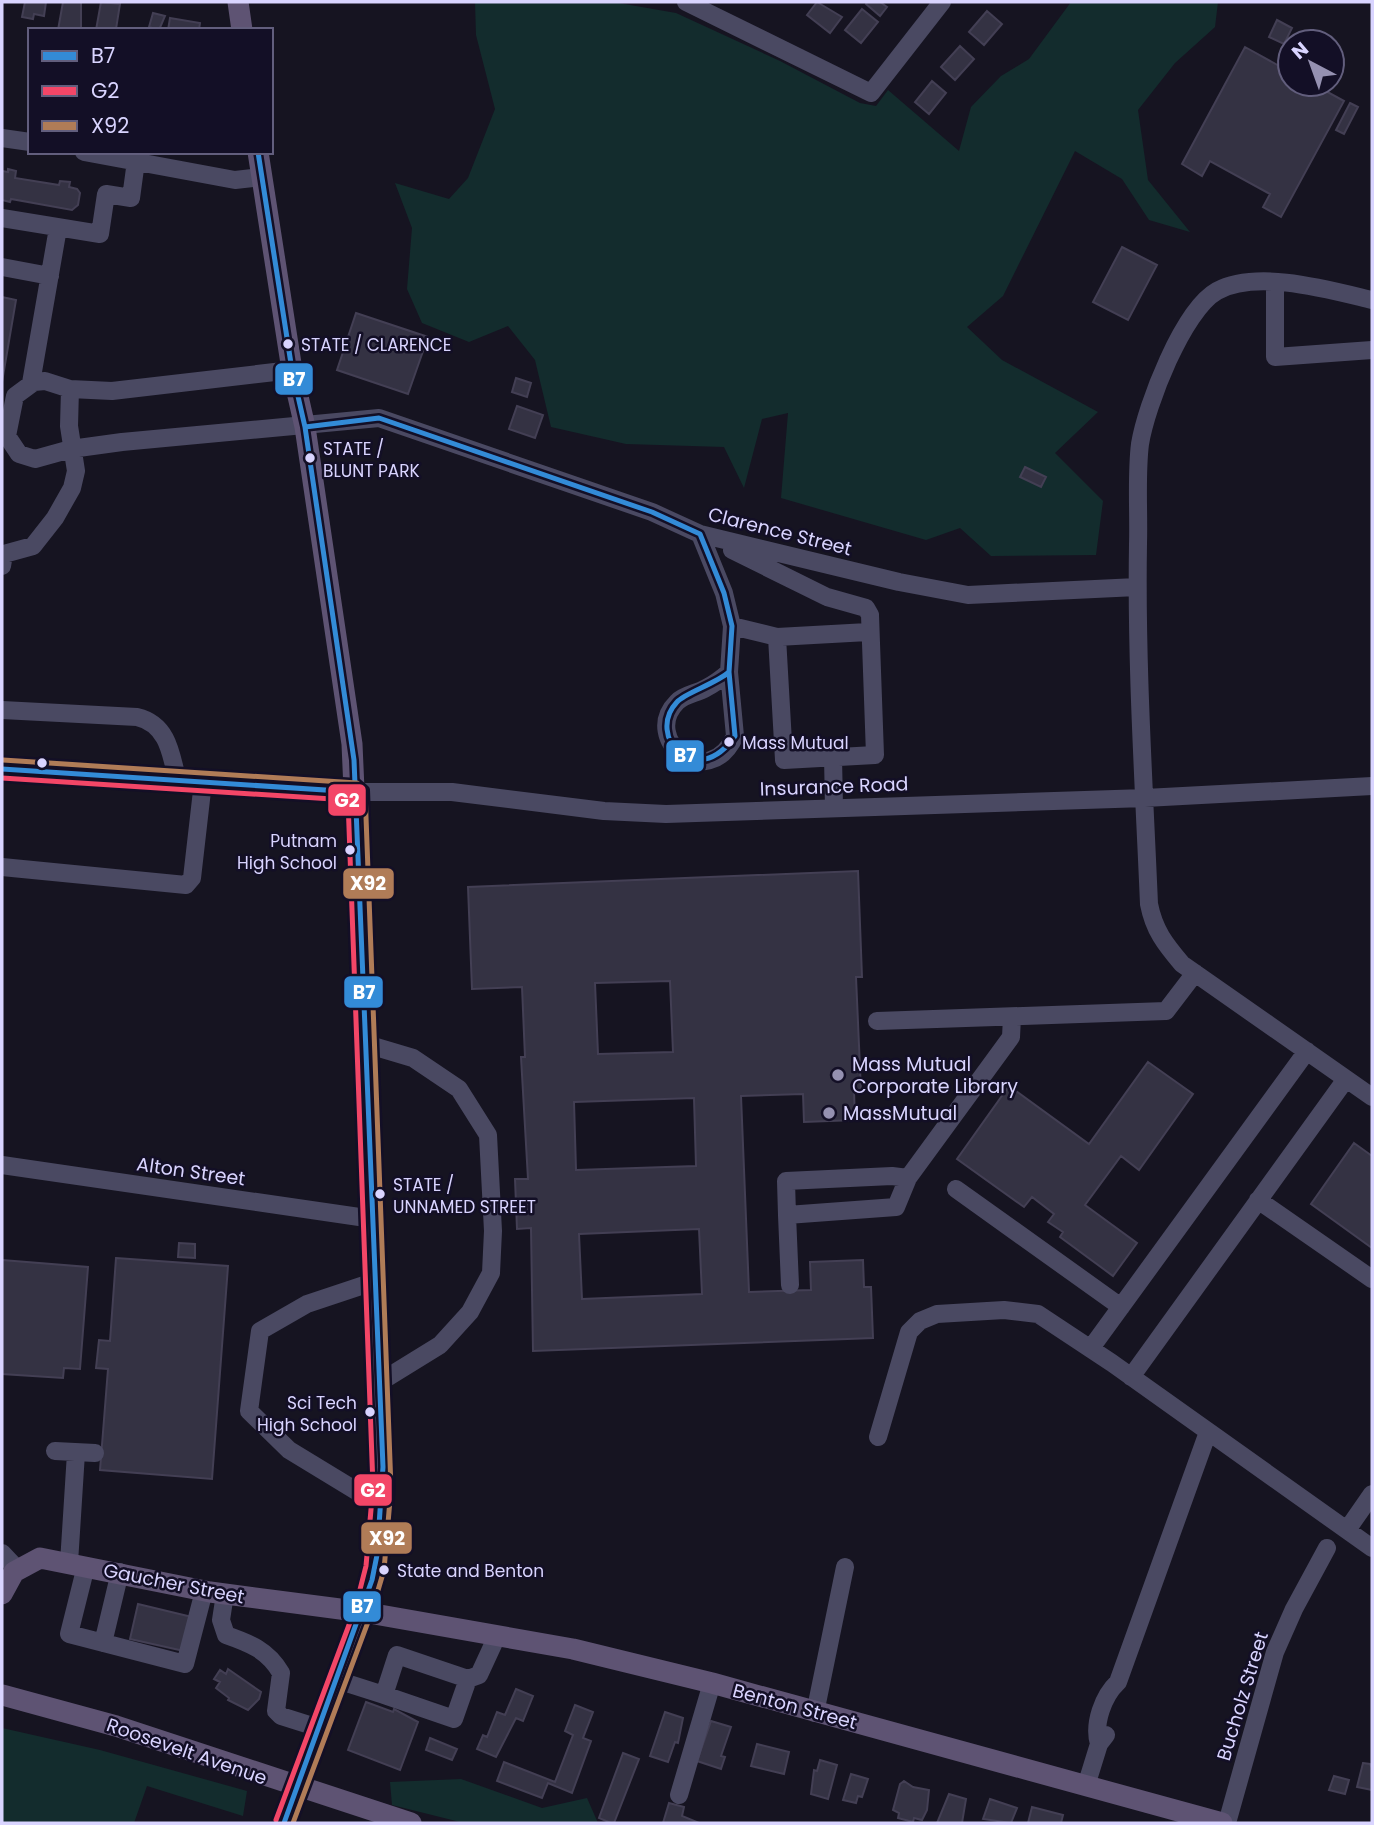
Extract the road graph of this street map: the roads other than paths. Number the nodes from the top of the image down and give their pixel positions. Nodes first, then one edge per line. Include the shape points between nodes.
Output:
1 (238, 2) edge
2 (686, 2) edge
3 (942, 2) edge
4 (242, 28) edge
5 (2, 138) edge
6 (28, 142) edge
7 (96, 154) edge
8 (258, 154) edge
9 (136, 161) junction
10 (262, 177) junction
11 (2, 218) edge
12 (58, 228) junction
13 (2, 267) edge
14 (50, 276) junction
15 (1275, 283) junction
16 (1372, 300) edge
17 (1372, 350) edge
18 (292, 370) junction
19 (31, 383) junction
20 (71, 389) junction
21 (305, 427) junction
22 (71, 449) junction
23 (700, 534) junction
24 (2, 566) edge
25 (1137, 587) junction
26 (732, 626) junction
27 (868, 632) junction
28 (778, 637) junction
29 (729, 672) junction
30 (2, 710) edge
31 (833, 757) junction
32 (2, 769) edge
33 (177, 779) junction
34 (203, 782) junction
35 (1372, 786) edge
36 (356, 792) junction
37 (1145, 798) junction
38 (834, 807) junction
39 (2, 867) edge
40 (1195, 973) junction
41 (1012, 1017) junction
42 (877, 1021) dead end
43 (366, 1044) junction
44 (1307, 1051) junction
45 (1346, 1079) junction
46 (1372, 1097) edge
47 (2, 1165) edge
48 (908, 1178) junction
49 (956, 1189) dead end
50 (1258, 1200) junction
51 (788, 1215) junction
52 (373, 1219) junction
53 (1372, 1279) edge
54 (376, 1281) junction
55 (790, 1285) dead end
56 (1121, 1307) junction
57 (1091, 1348) junction
58 (1131, 1377) junction
59 (380, 1382) junction
60 (1208, 1432) junction
61 (878, 1437) dead end
62 (55, 1451) dead end
63 (76, 1453) junction
64 (94, 1453) dead end
65 (1372, 1494) edge
66 (381, 1506) junction
67 (1347, 1530) junction
68 (1327, 1548) dead end
69 (1372, 1548) edge
70 (2, 1553) edge
71 (77, 1564) junction
72 (845, 1567) dead end
73 (18, 1570) junction
74 (120, 1572) junction
75 (215, 1592) junction
76 (2, 1594) edge
77 (363, 1612) junction
78 (498, 1636) junction
79 (103, 1643) junction
80 (468, 1679) junction
81 (337, 1680) junction
82 (712, 1684) junction
83 (2, 1695) edge
84 (384, 1695) junction
85 (816, 1713) junction
86 (315, 1737) junction
87 (1086, 1786) junction
88 (679, 1795) dead end
89 (284, 1823) edge
90 (411, 1823) edge
91 (1225, 1823) edge

1 - 4 main road
2 - 3 street via 871,93
5 - 6 street
7 - 9 street
8 - 10 main road
9 - 10 street via 235,180
9 - 12 street via 131,198 106,194 100,234
10 - 18 main road
11 - 12 street
12 - 14 street
13 - 14 street
14 - 19 street
15 - 16 street
15 - 17 street via 1275,357
15 - 25 street via 1234,283 1214,292 1194,314 1148,405 1140,446
18 - 20 street via 112,391
18 - 21 main road
19 - 20 street
19 - 22 street via 15,396 7,426 9,443 19,454 35,459
20 - 22 street
21 - 22 street, Clarence Street
21 - 23 street, Clarence Street via 379,418 652,512
21 - 36 main road
22 - 24 street via 76,471 64,504 33,546 4,554
23 - 25 street, Clarence Street via 968,595
23 - 26 street
23 - 27 street via 827,597 866,608 871,624
25 - 37 street
26 - 28 street
26 - 29 street
27 - 28 street
27 - 31 street via 875,755
28 - 31 street via 784,760
29 - 29 street via 707,688 685,696 670,712 671,745 689,760 722,755 735,736
30 - 33 street via 152,721 169,742
31 - 38 street
32 - 33 street, Insurance Road
33 - 34 street, Insurance Road
34 - 36 street, Insurance Road
34 - 39 street via 192,878 186,885
35 - 37 street, Insurance Road
36 - 38 street, Insurance Road via 501,796 629,812
36 - 43 main road
37 - 38 street, Insurance Road
37 - 40 street via 1153,925 1161,941
40 - 41 street via 1166,1010
40 - 44 street
41 - 42 street
41 - 48 street via 1012,1037
43 - 52 main road
43 - 59 street via 414,1058 459,1089 488,1135 493,1231 491,1273 470,1312 440,1345
44 - 45 street
44 - 56 street
45 - 46 street
45 - 50 street
47 - 52 street, Alton Street
48 - 51 street via 896,1207
48 - 51 street via 786,1181
49 - 56 street
50 - 53 street
50 - 58 street
51 - 55 street
52 - 54 main road
54 - 59 main road
54 - 66 street via 307,1304 260,1331 249,1411 289,1450
56 - 57 street
57 - 58 street
57 - 61 street via 1038,1314 977,1311 937,1314 920,1321 909,1332
58 - 60 street
59 - 66 main road
60 - 67 street
60 - 87 street via 1118,1682 1119,1694
62 - 63 street
63 - 64 street
63 - 71 street
65 - 67 street
66 - 77 main road via 375,1569
67 - 69 street
68 - 91 street, Bucholz Street via 1275,1652
70 - 73 street
71 - 73 main road, Gaucher Street via 40,1558
71 - 74 main road, Gaucher Street
71 - 79 street via 69,1634
72 - 85 street
73 - 76 main road
74 - 75 main road, Gaucher Street
74 - 79 street
75 - 77 main road, Gaucher Street
75 - 79 street via 185,1664
75 - 86 street via 226,1635 267,1654 281,1673 276,1711
77 - 78 main road, Benton Street
77 - 81 main road
78 - 80 street via 480,1675
78 - 82 main road, Benton Street via 573,1649
80 - 84 street via 454,1719
80 - 84 street via 397,1655
81 - 84 street
81 - 86 main road
82 - 85 main road, Benton Street
82 - 88 street
83 - 90 main road, Roosevelt Avenue via 116,1726
85 - 87 main road, Benton Street
86 - 89 main road, bridge
87 - 91 main road, Benton Street

